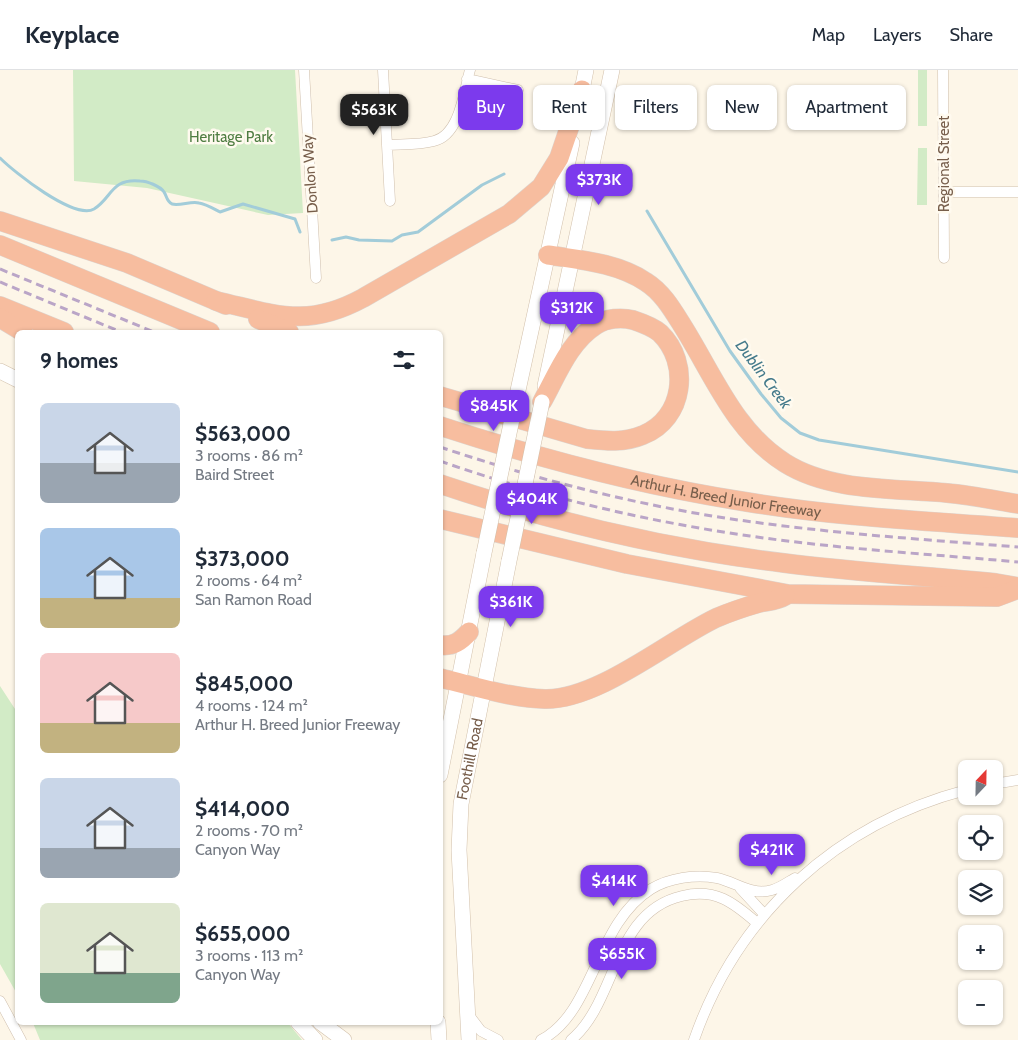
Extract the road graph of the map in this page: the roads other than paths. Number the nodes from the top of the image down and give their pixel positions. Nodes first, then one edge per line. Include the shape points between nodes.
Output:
1 (304, 70) edge
2 (383, 70) edge
3 (586, 70) edge
4 (612, 70) edge
5 (944, 70) edge
6 (469, 75) edge
7 (502, 85) edge
8 (583, 85) edge
9 (568, 130) edge
10 (574, 130) edge
11 (387, 145) junction
12 (944, 192) junction
13 (1018, 192) edge
14 (390, 202) dead end
15 (0, 221) edge
16 (0, 245) edge
17 (548, 255) junction
18 (944, 258) dead end
19 (572, 259) junction
20 (316, 278) dead end
21 (216, 301) junction
22 (0, 306) edge
23 (0, 318) edge
24 (20, 330) edge
25 (59, 330) edge
26 (205, 330) edge
27 (284, 330) edge
28 (0, 371) edge
29 (15, 378) edge
30 (443, 397) edge
31 (542, 402) junction
32 (443, 427) edge
33 (443, 485) edge
34 (1018, 504) edge
35 (443, 520) edge
36 (1018, 528) edge
37 (1018, 588) edge
38 (788, 594) junction
39 (469, 632) junction
40 (443, 645) edge
41 (443, 679) edge
42 (459, 682) junction
43 (483, 688) junction
44 (443, 760) edge
45 (1018, 780) edge
46 (1003, 782) edge
47 (958, 793) edge
48 (805, 873) junction
49 (739, 888) junction
50 (764, 914) junction
51 (757, 923) junction
52 (0, 1001) edge
53 (467, 1012) junction
54 (301, 1025) edge
55 (324, 1025) edge
56 (438, 1025) edge
57 (21, 1040) edge
58 (315, 1040) edge
59 (344, 1040) edge
60 (439, 1040) edge
61 (468, 1040) edge
62 (498, 1040) edge
63 (540, 1040) edge
64 (571, 1040) edge
65 (694, 1040) edge

1 - 20 street, Donlon Way
2 - 11 street
3 - 8 main road, Foothill Road
4 - 19 main road, Foothill Road
5 - 12 street, Regional Street
6 - 7 street
6 - 11 street via 454,126 444,136 435,141
9 - 21 highway via 559,158 541,188 504,216 342,309 300,318 277,316
10 - 17 main road, Foothill Road
11 - 14 street
12 - 13 street
12 - 18 street, Regional Street
15 - 21 highway via 127,264
16 - 26 highway
17 - 19 highway
17 - 39 main road, Foothill Road, bridge
19 - 31 main road, Foothill Road
19 - 34 highway via 630,273 661,294 696,346 739,421 752,437 787,464 808,474 853,485 950,493
21 - 27 highway
22 - 25 highway
23 - 24 highway
28 - 29 main road
30 - 31 highway via 587,439 628,440 657,428 674,405 679,391 677,360 659,332 629,319 612,318 597,324 577,342
31 - 43 main road, Foothill Road, bridge
32 - 36 highway, Arthur H. Breed Junior Freeway via 565,464 688,492 809,511
33 - 37 highway via 540,516 721,554
35 - 38 highway via 627,564
37 - 38 highway via 997,597
38 - 43 highway via 717,618 600,684 569,696 532,698
39 - 40 highway via 461,640
39 - 42 main road, Foothill Road
41 - 42 highway
42 - 43 highway
42 - 44 main road, Foothill Road
43 - 53 main road, Foothill Road via 462,794 459,828
45 - 46 street
47 - 48 street via 897,815 851,840
48 - 49 street via 772,890
48 - 50 street
49 - 50 street
49 - 63 street via 718,878 694,876 652,888 632,903 610,934 574,1006 559,1026
50 - 51 street
51 - 64 street via 730,900 713,894 693,893 658,906 642,919 632,933 590,1017
51 - 65 street via 732,959
52 - 57 street
53 - 61 main road, Foothill Road
53 - 62 street via 481,1032
54 - 58 main road
55 - 59 main road
56 - 60 main road

